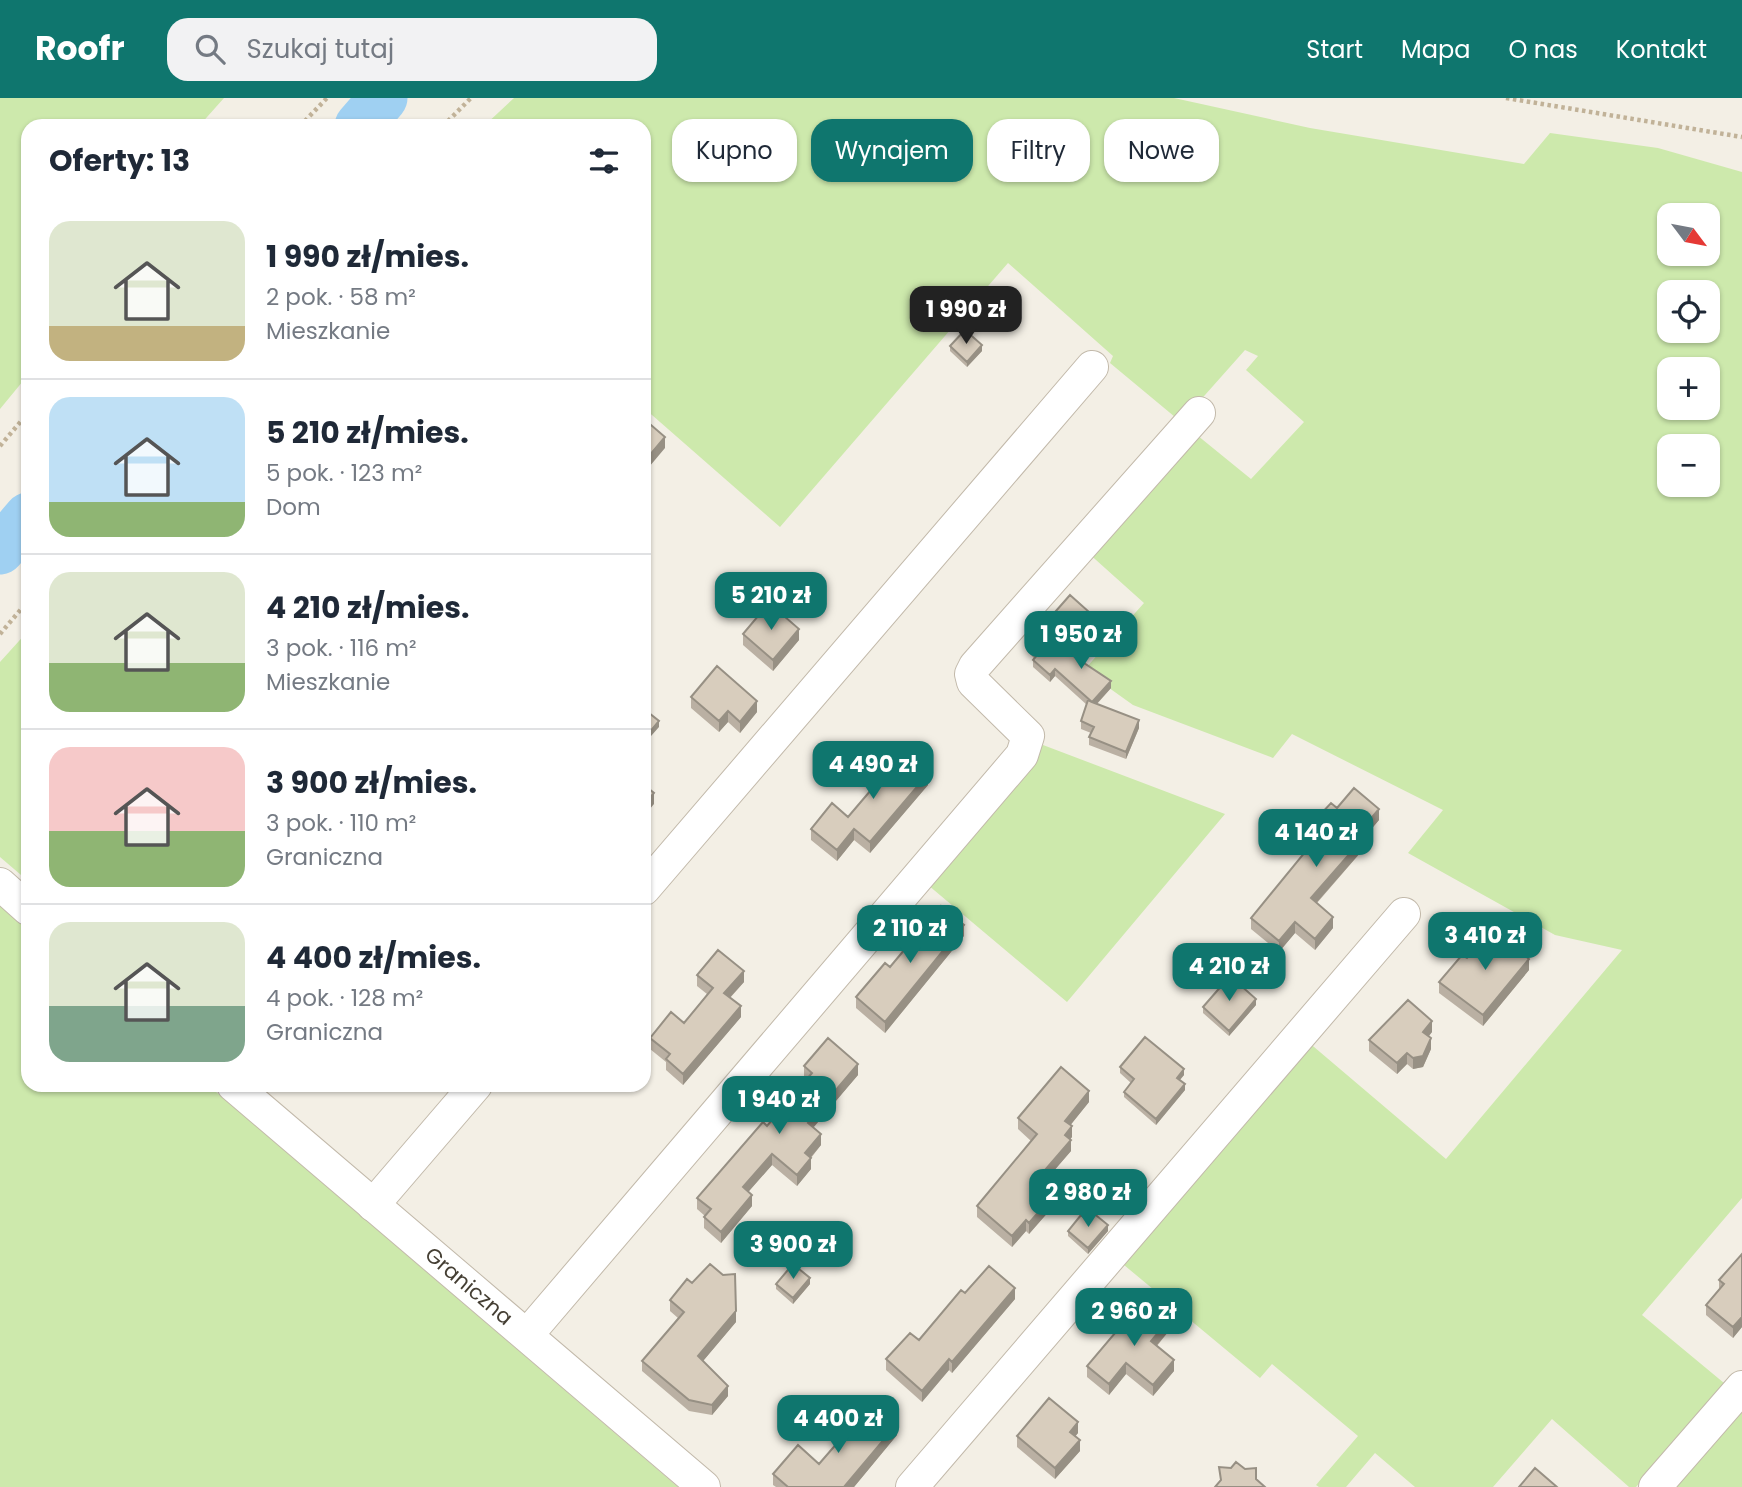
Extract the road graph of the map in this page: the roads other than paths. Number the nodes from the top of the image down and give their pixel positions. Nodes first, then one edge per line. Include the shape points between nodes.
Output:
1 (1092, 367) dead end
2 (1199, 413) dead end
3 (651, 881) edge
4 (0, 884) edge
5 (21, 903) edge
6 (1404, 914) dead end
7 (241, 1092) edge
8 (470, 1092) edge
9 (373, 1205) junction
10 (527, 1335) junction
11 (1742, 1387) edge
12 (704, 1487) edge
13 (912, 1487) edge
14 (1655, 1487) edge

1 - 3 street
2 - 10 street via 975,666 973,682 1028,736 1022,755
4 - 5 street
6 - 13 street
7 - 9 street, Graniczna
8 - 9 street
9 - 10 street, Graniczna
10 - 12 street, Graniczna
11 - 14 street

